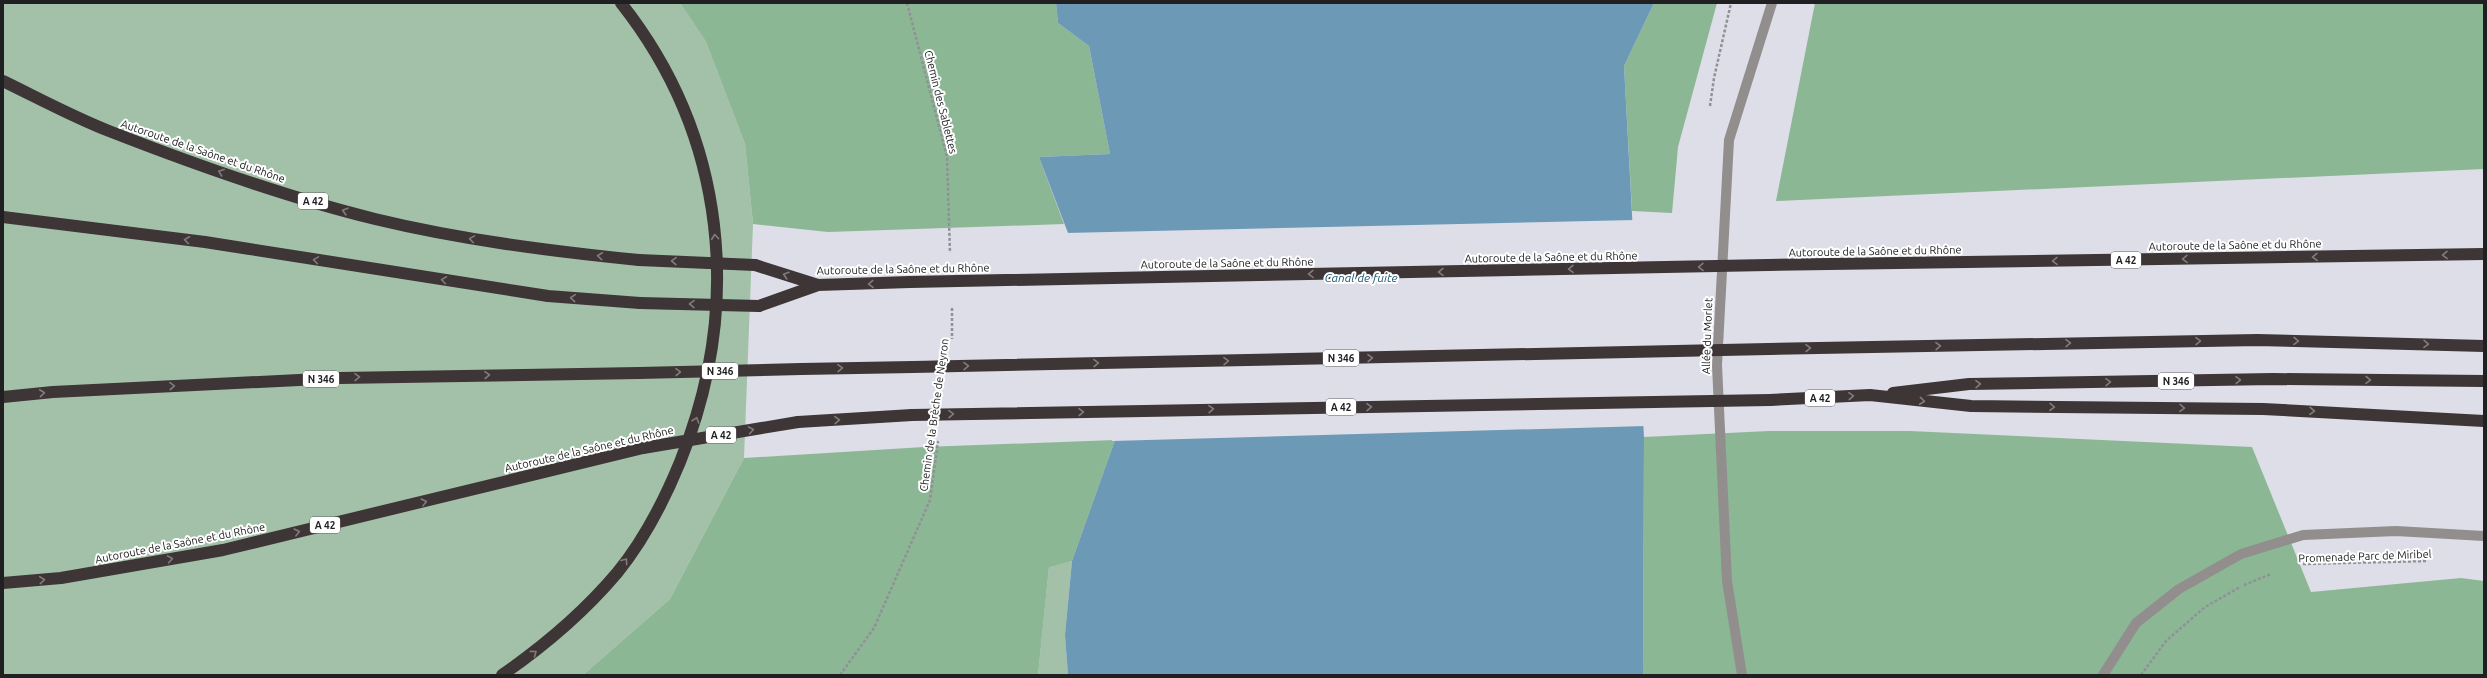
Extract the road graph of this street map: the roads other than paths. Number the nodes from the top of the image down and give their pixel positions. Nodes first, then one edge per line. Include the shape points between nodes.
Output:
1 (621, 3) edge
2 (1772, 3) edge
3 (3, 81) edge
4 (3, 217) edge
5 (2484, 254) edge
6 (818, 285) junction
7 (2484, 346) edge
8 (2484, 381) edge
9 (1870, 395) junction
10 (3, 397) edge
11 (2484, 421) edge
12 (2484, 536) edge
13 (3, 583) edge
14 (502, 675) edge
15 (1742, 675) edge
16 (2103, 675) edge

14 -> 1 highway via 538,650 579,612 617,573 641,540 670,486 688,441 703,399 714,340 718,280 709,188 694,134 675,89 634,19
2 - 15 street, Allée du Morlet via 1729,140 1717,365 1727,581
6 -> 3 highway, Autoroute de la Saône et du Rhône / A 42, bridge via 755,264 639,260 535,249 457,237 367,217 255,185 107,131
6 -> 4 highway, bridge via 759,306 640,303 548,296 205,242
5 -> 6 highway, Autoroute de la Saône et du Rhône / A 42, bridge via 1768,265
10 -> 7 highway, N 346, bridge via 53,392 339,378 2257,340
9 -> 8 highway, N 346 via 1969,384 2273,379
9 -> 11 highway, Autoroute de la Saône et du Rhône / A 42 via 1970,406 2263,409
13 -> 9 highway, Autoroute de la Saône et du Rhône / A 42, bridge via 61,578 223,550 643,448 798,422 912,415 1770,400
12 - 16 street via 2396,531 2302,535 2241,554 2178,589 2136,623

